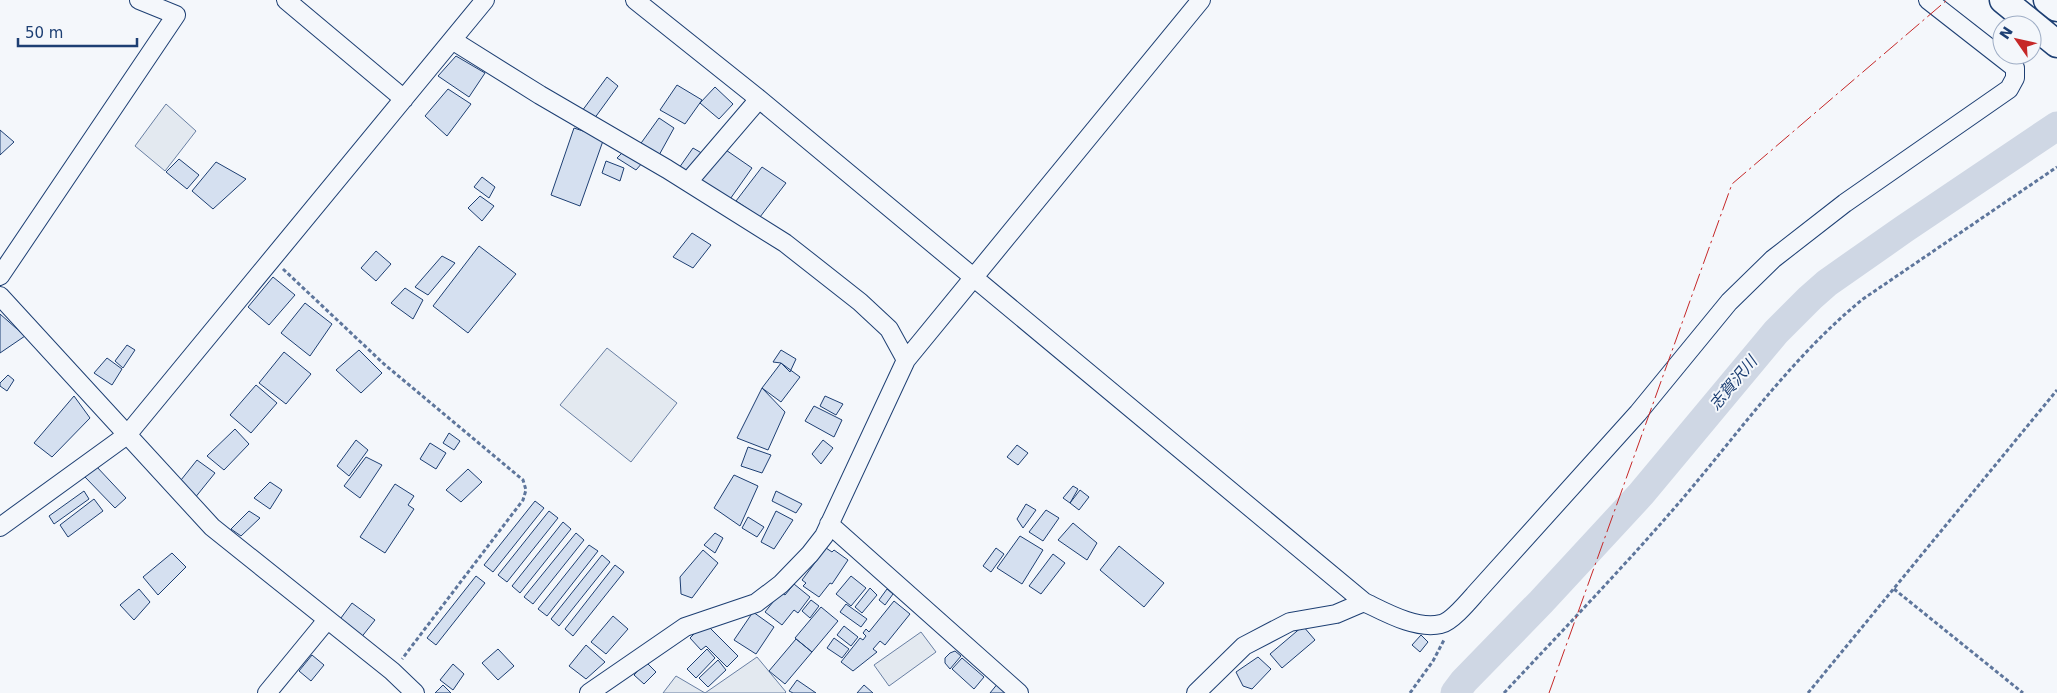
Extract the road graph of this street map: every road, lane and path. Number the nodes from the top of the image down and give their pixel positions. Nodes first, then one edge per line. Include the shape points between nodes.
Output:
1 (139, 0) edge
2 (286, 0) edge
3 (485, 0) edge
4 (635, 0) edge
5 (1201, 0) edge
6 (1928, 0) edge
7 (2003, 0) edge
8 (452, 40) junction
9 (2057, 44) edge
10 (404, 99) junction
11 (759, 99) junction
12 (2057, 167) edge
13 (688, 182) junction
14 (272, 259) junction
15 (0, 276) edge
16 (973, 278) junction
17 (0, 296) edge
18 (906, 360) junction
19 (2057, 390) edge
20 (127, 436) junction
21 (829, 524) junction
22 (0, 527) edge
23 (1894, 589) junction
24 (1364, 602) junction
25 (327, 620) junction
26 (1442, 624) junction
27 (392, 672) junction
28 (267, 693) edge
29 (415, 693) edge
30 (588, 693) edge
31 (1019, 693) edge
32 (1196, 693) edge
33 (1410, 693) edge
34 (1504, 693) edge
35 (1808, 693) edge
36 (2023, 693) edge

1 - 15 street via 176,15
2 - 10 street
3 - 8 street
4 - 11 street
5 - 16 street
6 - 26 street via 2015,68 2015,78 2008,89 1845,203 1773,259 1729,302 1638,413 1475,594
7 - 9 highway
8 - 10 street
8 - 13 street via 540,96
10 - 14 street
11 - 13 street
11 - 16 street
12 - 34 path via 1863,299 1835,322 1805,352 1670,512
13 - 18 street via 785,243 860,302 889,329
14 - 20 street
14 - 27 path via 384,364 523,480 526,490 523,500
16 - 18 street
16 - 24 street
17 - 20 street
18 - 21 street
19 - 23 path
20 - 22 street
20 - 25 street via 212,527
21 - 30 street via 810,554 781,584 756,603 685,628
21 - 31 street
23 - 35 path
23 - 36 path
24 - 26 street via 1418,624
24 - 32 street via 1336,614 1290,622 1244,646
25 - 27 street
25 - 28 street
26 - 33 path via 1444,640
27 - 29 street

